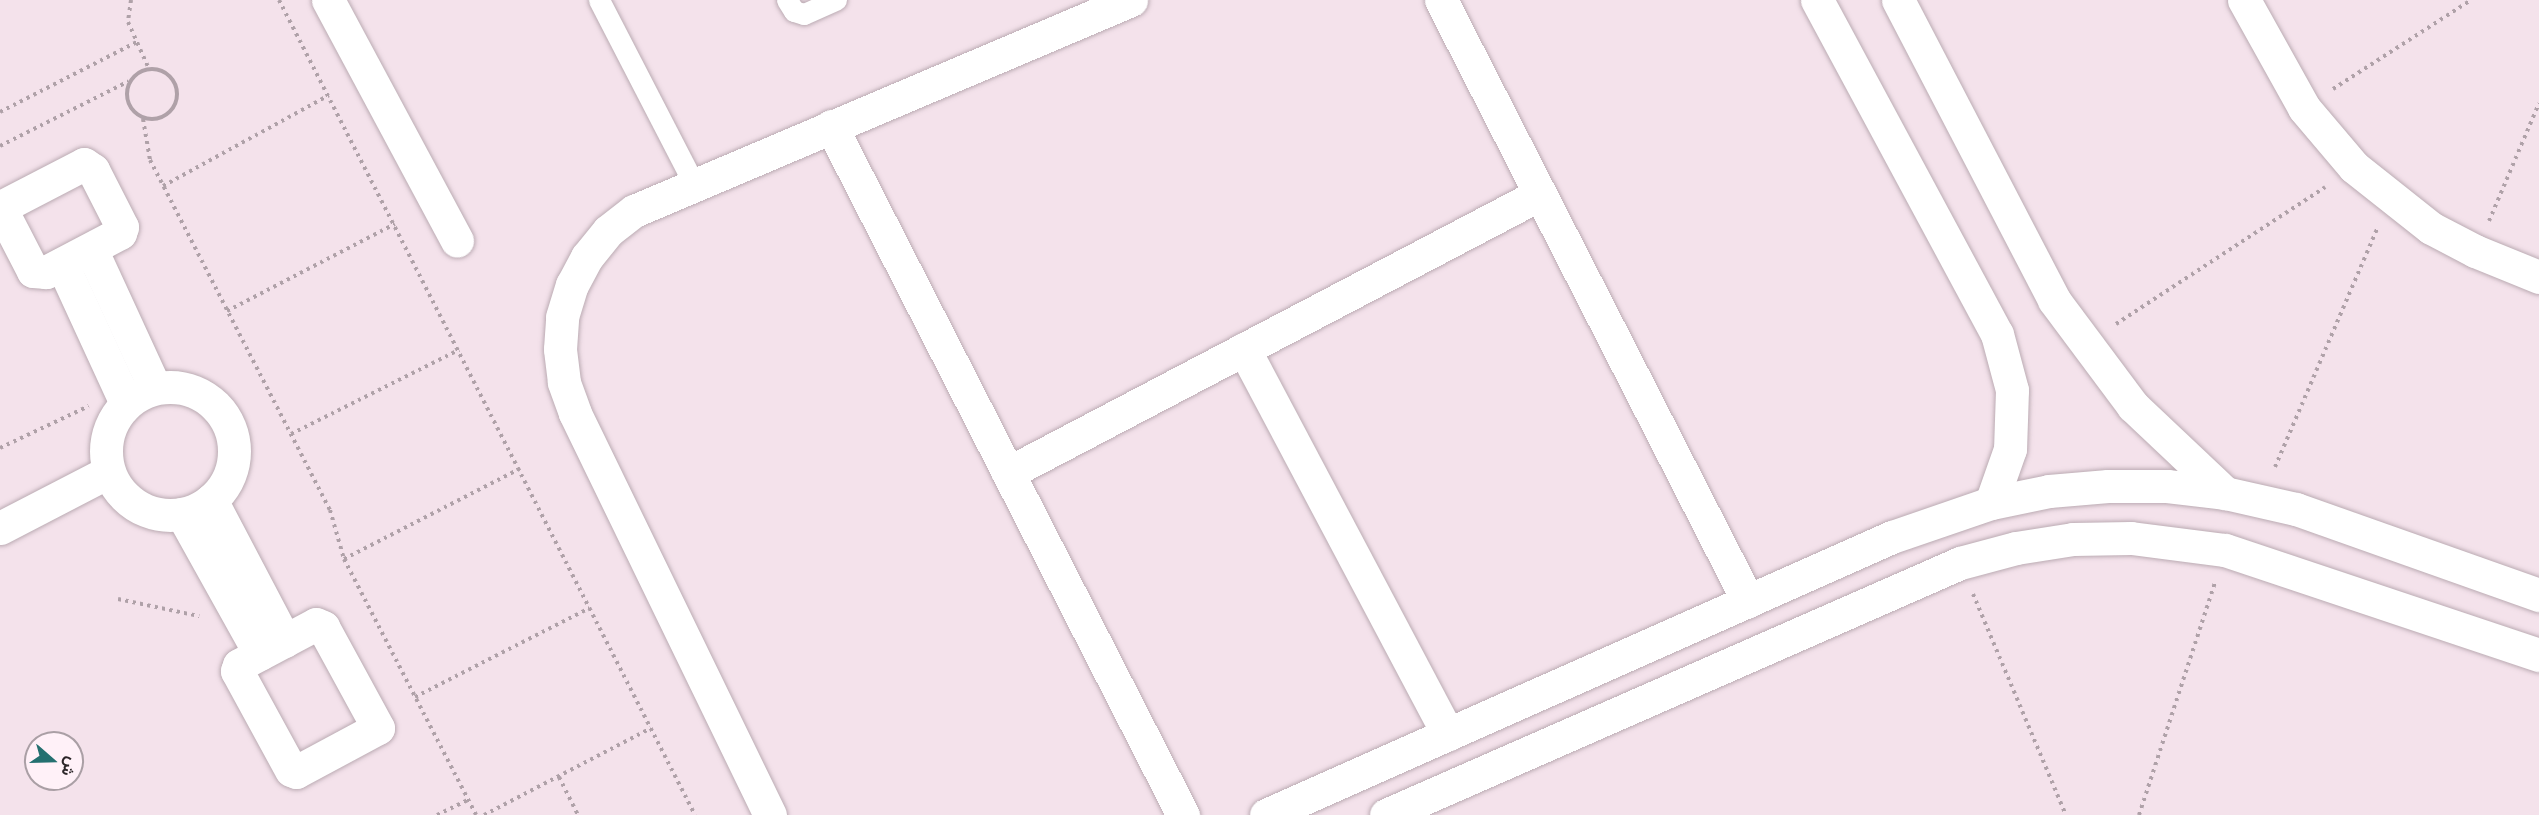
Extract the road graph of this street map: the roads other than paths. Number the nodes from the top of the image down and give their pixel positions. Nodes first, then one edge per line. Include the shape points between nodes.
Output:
1 (328, 0) edge
2 (599, 0) edge
3 (786, 0) edge
4 (836, 0) edge
5 (1131, 0) edge
6 (1441, 0) edge
7 (1817, 0) edge
8 (1898, 0) edge
9 (2244, 0) edge
10 (831, 126) junction
11 (694, 184) junction
12 (1540, 194) junction
13 (458, 241) dead end
14 (91, 249) junction
15 (62, 264) junction
16 (2539, 277) edge
17 (1244, 350) junction
18 (155, 388) junction
19 (123, 397) junction
20 (108, 472) junction
21 (1008, 473) junction
22 (2225, 493) junction
23 (1991, 503) junction
24 (196, 507) junction
25 (0, 528) edge
26 (2539, 595) edge
27 (1748, 601) junction
28 (2539, 656) edge
29 (1448, 734) junction
30 (770, 815) edge
31 (1183, 815) edge
32 (1266, 815) edge
33 (1386, 815) edge

1 - 13 street
2 - 11 lane
3 - 4 lane via 794,11 804,14
5 - 10 street
6 - 12 street
7 - 23 street via 1997,334 2012,390 2010,449
8 - 22 street via 2054,300 2133,406
9 - 16 street via 2304,108 2354,168 2431,228
10 - 11 street
10 - 21 street
11 - 30 street via 634,212 608,231 587,257 572,285 562,317 560,350 564,382 575,413
12 - 17 street
12 - 27 street
14 - 15 street
14 - 15 street via 118,235 122,226 93,170 84,164 3,206 33,271 46,272
14 - 18 street
15 - 19 street
17 - 21 street
17 - 29 street
18 - 19 street
18 - 24 street via 178,387 196,392 224,416 232,433 231,470
19 - 20 street via 108,435
20 - 24 street via 129,502 164,516
20 - 25 street
21 - 31 street
22 - 23 street via 2167,486 2108,486
22 - 26 street via 2296,509
23 - 27 street via 1902,533
24 - 24 street via 273,647 244,626
27 - 29 street
28 - 33 street via 2225,550 2131,538 2073,539 2016,548 1960,563
29 - 32 street

